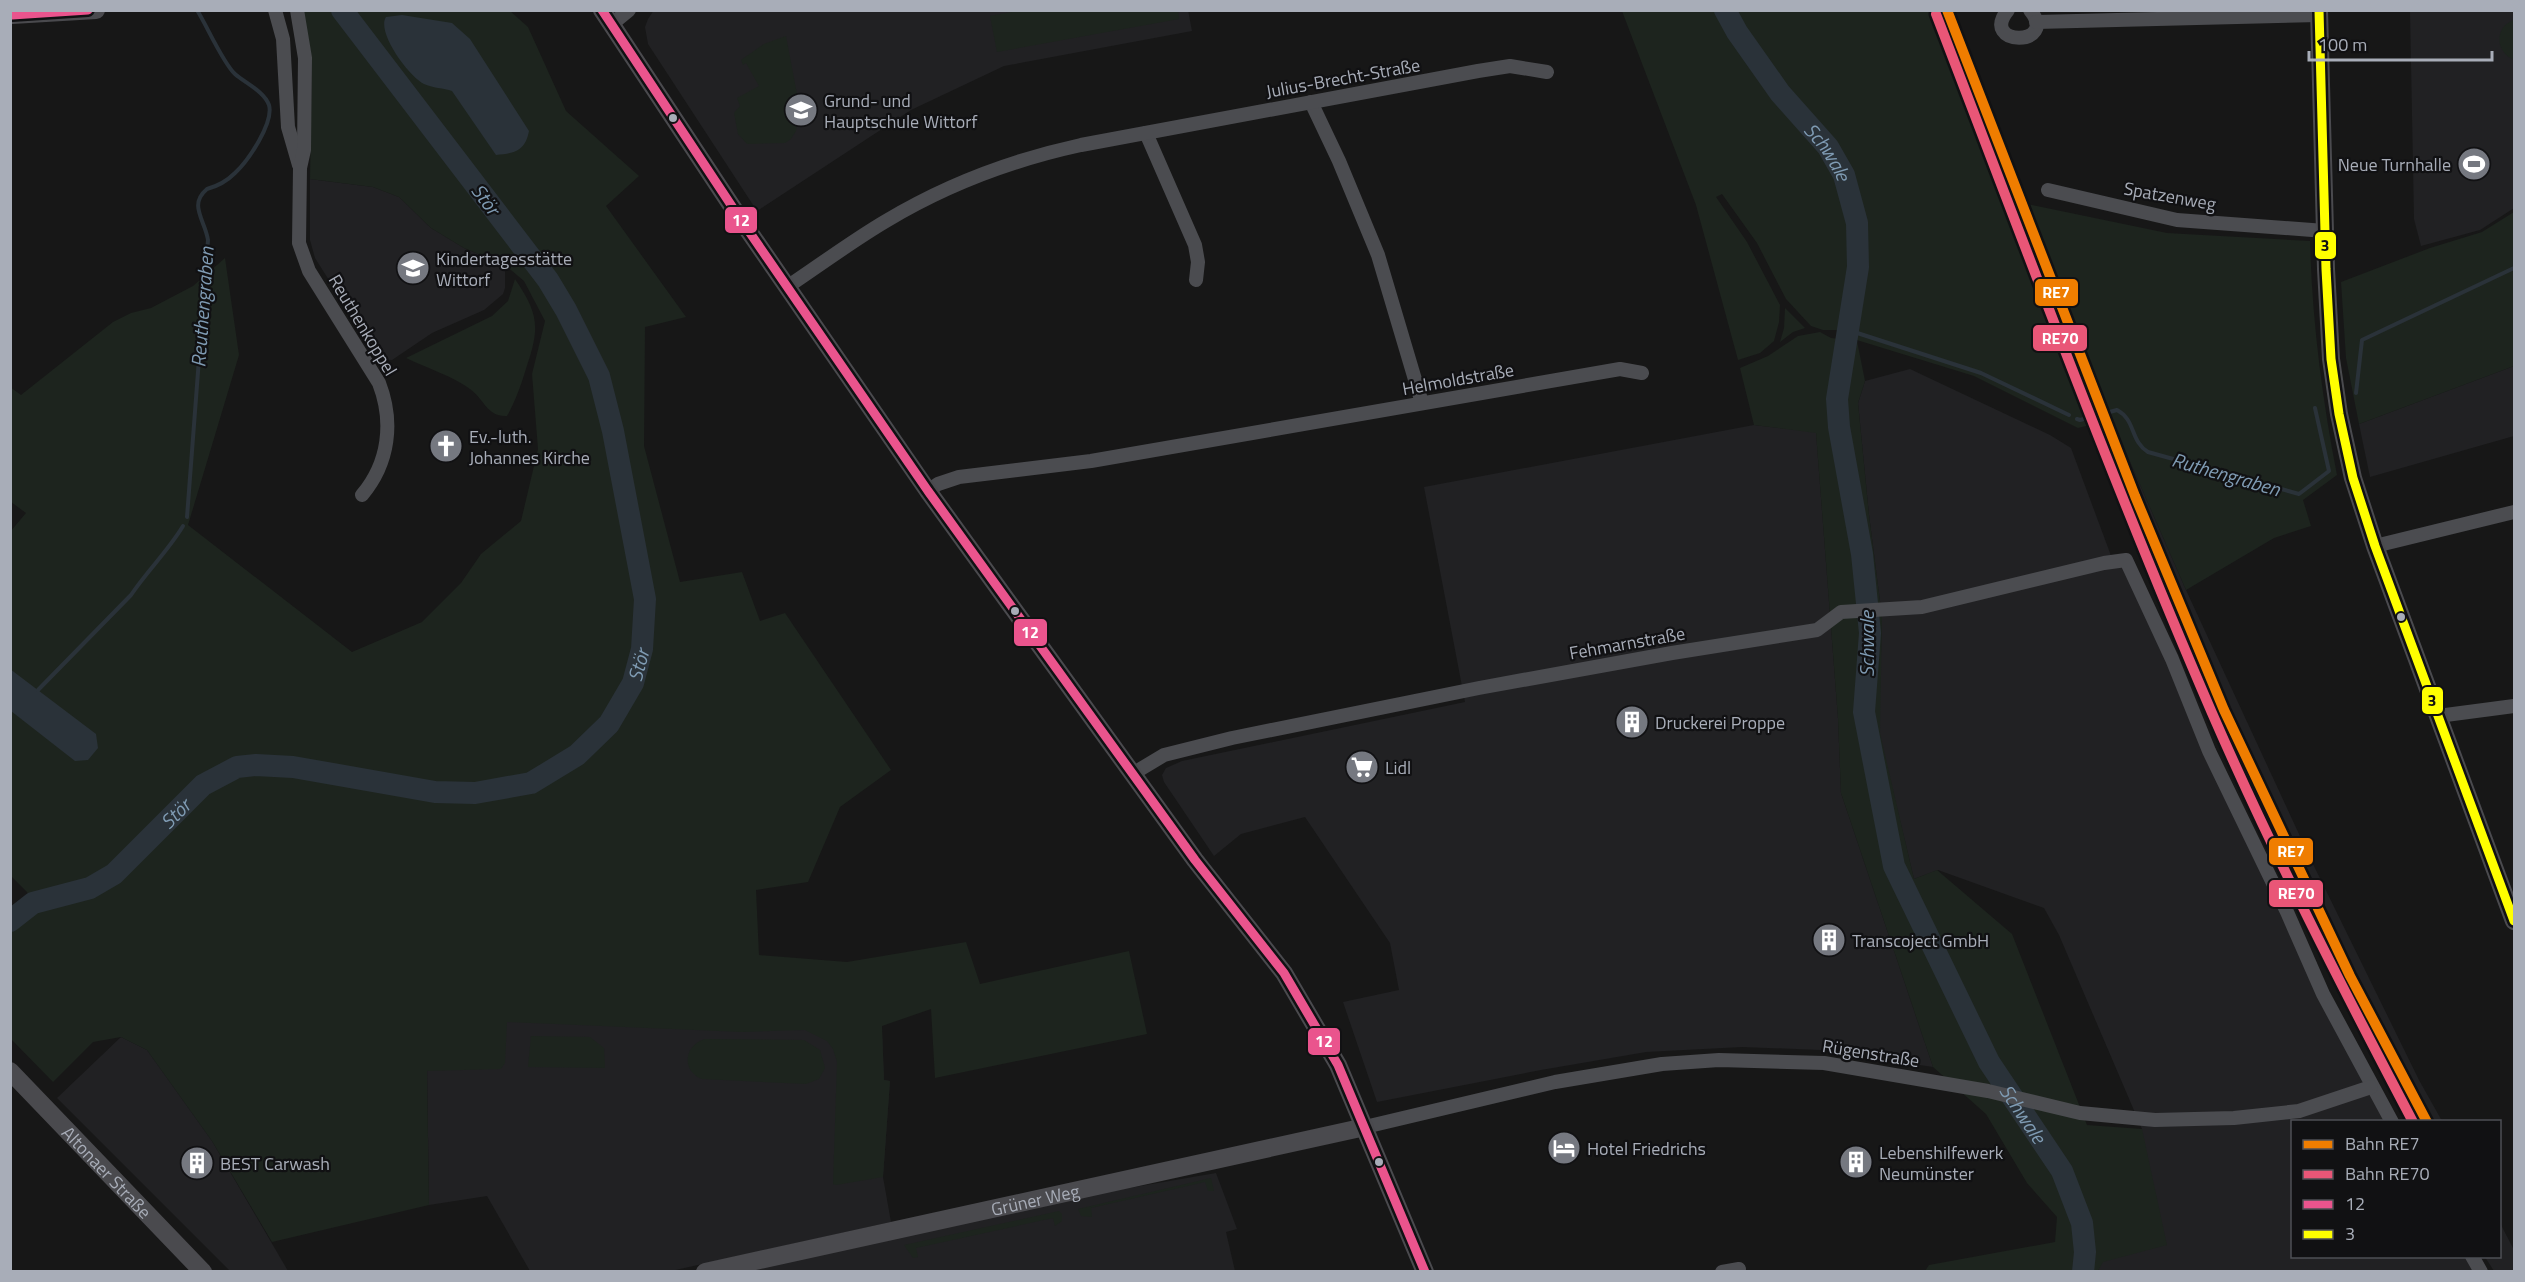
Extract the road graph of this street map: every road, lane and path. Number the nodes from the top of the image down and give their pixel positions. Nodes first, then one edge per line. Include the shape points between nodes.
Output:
1 (96, 10) edge
2 (275, 10) edge
3 (297, 10) edge
4 (629, 10) edge
5 (2007, 10) edge
6 (2319, 13) edge
7 (2214, 14) edge
8 (2033, 16) edge
9 (12, 17) edge
10 (607, 17) edge
11 (1547, 72) dead end
12 (1311, 102) junction
13 (1146, 133) junction
14 (300, 168) junction
15 (2048, 190) dead end
16 (2325, 231) junction
17 (1196, 280) dead end
18 (787, 287) junction
19 (1642, 373) dead end
20 (1422, 404) junction
21 (928, 491) junction
22 (362, 495) dead end
23 (2514, 512) edge
24 (2375, 546) junction
25 (2514, 705) edge
26 (2438, 716) junction
27 (1134, 774) junction
28 (2514, 921) edge
29 (10, 1071) edge
30 (2371, 1087) junction
31 (2391, 1120) edge
32 (1365, 1127) junction
33 (2473, 1258) edge
34 (1739, 1269) dead end
35 (203, 1272) edge
36 (705, 1272) edge
37 (1425, 1272) edge
38 (1722, 1272) edge
39 (2481, 1272) edge

1 - 9 street
2 - 14 street, Reuthenkoppel via 283,39 288,127
3 - 14 street, Reuthenkoppel via 305,58 304,150
4 - 10 street
5 - 8 street via 2002,24 2010,38 2025,38 2033,32
6 - 7 street
6 - 16 street
7 - 8 street
10 - 18 street
11 - 12 street, Julius-Brecht-Straße via 1510,66
12 - 13 street, Julius-Brecht-Straße
12 - 20 street via 1378,255
13 - 17 street via 1194,245 1198,262
13 - 18 street, Julius-Brecht-Straße via 1033,157 943,190 884,222
14 - 22 street, Reuthenkoppel via 299,243 309,271 379,383 386,401 387,443 380,468
15 - 16 street, Spatzenweg via 2177,220
16 - 24 street via 2331,359 2339,414 2353,477
18 - 21 street
19 - 20 street, Helmoldstraße via 1620,369
20 - 21 street, Helmoldstraße via 1091,461 959,477
21 - 27 street
23 - 24 street
24 - 26 street
25 - 26 street
26 - 28 street
27 - 30 street, Fehmarnstraße via 1164,755 1232,738 1525,680 1817,630 1841,612 1922,607 2126,560 2209,751
27 - 32 street via 1284,974 1338,1065
29 - 35 street, Altonaer Straße
30 - 31 street
30 - 32 street, Rügenstraße via 2298,1111 2155,1120 2080,1113 1996,1093 1824,1062 1719,1060 1662,1064 1566,1080
32 - 36 street, Grüner Weg
32 - 37 street
33 - 39 street
34 - 38 street

